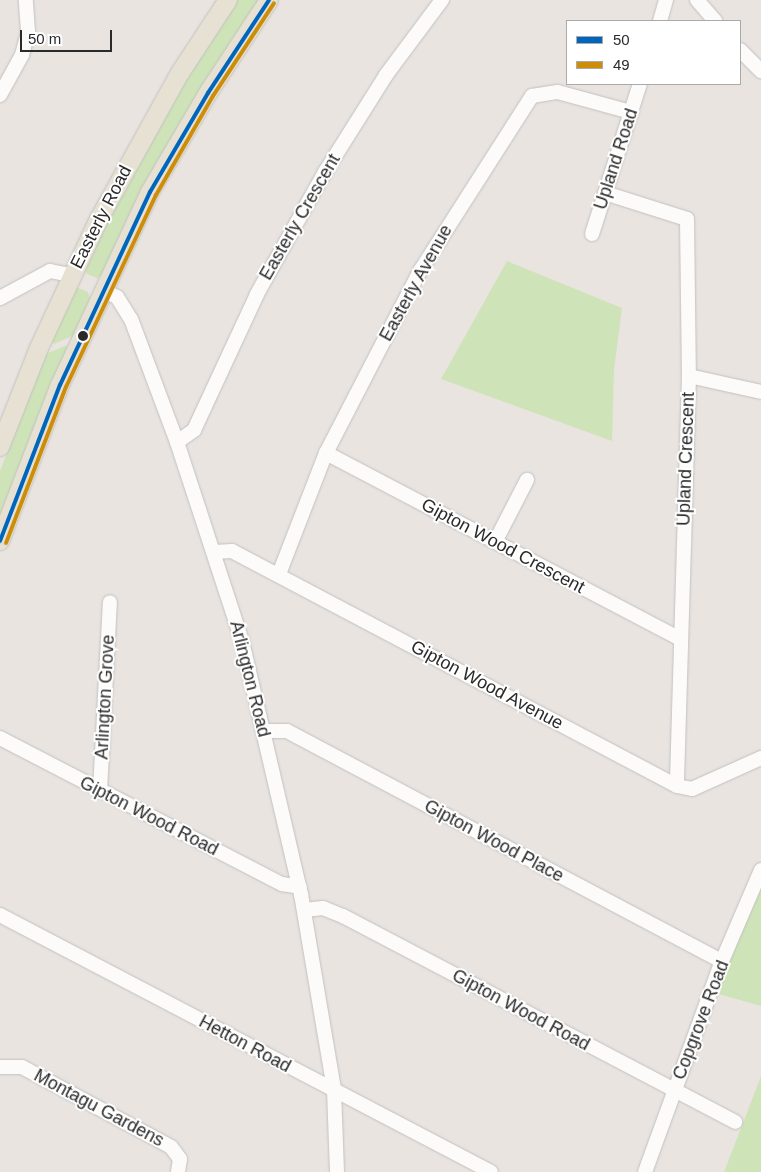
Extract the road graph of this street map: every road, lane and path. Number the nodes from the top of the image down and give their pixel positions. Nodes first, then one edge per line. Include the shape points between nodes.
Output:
1 (26, 0) edge
2 (228, 0) edge
3 (270, 0) edge
4 (442, 0) edge
5 (666, 0) edge
6 (697, 0) edge
7 (660, 20) edge
8 (714, 20) edge
9 (741, 51) edge
10 (761, 71) edge
11 (640, 85) edge
12 (0, 96) edge
13 (631, 112) junction
14 (605, 193) junction
15 (592, 234) dead end
16 (71, 275) junction
17 (103, 290) junction
18 (0, 298) edge
19 (689, 376) junction
20 (761, 392) edge
21 (177, 442) junction
22 (0, 447) edge
23 (326, 453) junction
24 (527, 480) dead end
25 (0, 541) edge
26 (495, 542) junction
27 (214, 552) junction
28 (279, 574) junction
29 (110, 602) dead end
30 (681, 639) junction
31 (264, 731) junction
32 (0, 738) edge
33 (761, 758) edge
34 (676, 786) junction
35 (100, 792) junction
36 (761, 870) edge
37 (300, 887) junction
38 (304, 910) junction
39 (0, 914) edge
40 (722, 961) junction
41 (0, 1067) edge
42 (334, 1090) junction
43 (674, 1090) junction
44 (735, 1122) dead end
45 (178, 1172) edge
46 (337, 1172) edge
47 (491, 1172) edge
48 (645, 1172) edge

1 - 12 street via 28,32 22,54
2 - 16 main road, Easterly Road via 180,73 115,188
3 - 17 main road, Easterly Road via 208,92 150,192
4 - 21 street, Easterly Crescent via 386,75 326,172 257,294 194,430
5 - 7 street
6 - 8 street
9 - 10 street
11 - 13 street, Upland Road
13 - 14 street, Upland Road
13 - 23 street, Easterly Avenue via 558,92 532,96 420,271
14 - 15 street, Upland Road
14 - 19 street, Upland Crescent via 687,218
16 - 18 street via 50,271
16 - 22 main road, Easterly Road
17 - 21 street, Arlington Road via 116,297 131,319
17 - 25 main road, Easterly Road via 56,394
19 - 20 street
19 - 30 street, Upland Crescent
21 - 27 street, Arlington Road
23 - 26 street, Gipton Wood Crescent
23 - 28 street, Easterly Avenue
24 - 26 street
26 - 30 street, Gipton Wood Crescent
27 - 28 street, Gipton Wood Avenue via 232,550
27 - 31 street, Arlington Road via 242,641
28 - 34 street, Gipton Wood Avenue
29 - 35 street, Arlington Grove
30 - 34 street, Upland Crescent
31 - 37 street, Arlington Road
31 - 40 street, Gipton Wood Place via 287,732
32 - 35 street, Gipton Wood Road
33 - 34 street, Gipton Wood Avenue via 692,789
35 - 37 street, Gipton Wood Road via 282,884
36 - 40 street, Copgrove Road
37 - 38 street, Arlington Road
38 - 42 street, Arlington Road
38 - 43 street, Gipton Wood Road via 323,908 343,916
39 - 42 street, Hetton Road
40 - 43 street, Copgrove Road
41 - 45 street, Montagu Gardens via 22,1067 171,1147 180,1159
42 - 46 street, Arlington Road
42 - 47 street, Hetton Road
43 - 44 street, Gipton Wood Road
43 - 48 street, Copgrove Road

